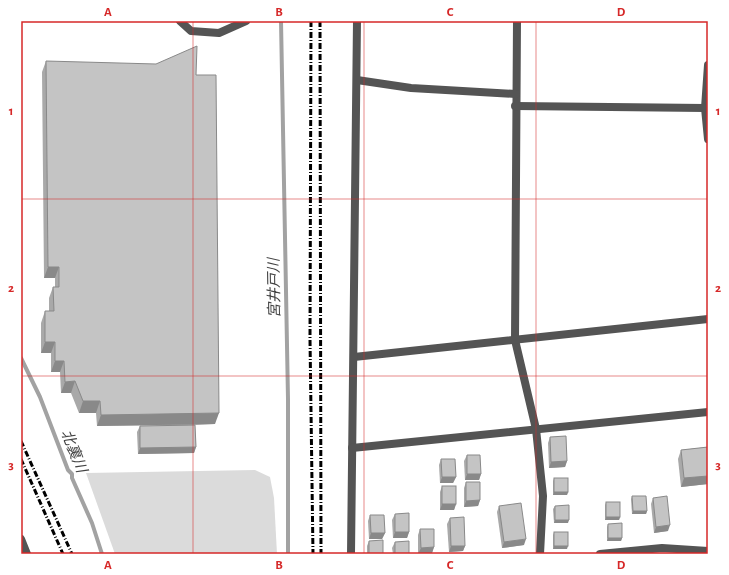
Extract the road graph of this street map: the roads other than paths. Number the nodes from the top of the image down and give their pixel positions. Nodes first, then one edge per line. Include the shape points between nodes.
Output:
1 (180, 21) edge
2 (246, 21) edge
3 (357, 21) edge
4 (518, 21) edge
5 (708, 65) edge
6 (357, 80) junction
7 (516, 94) junction
8 (515, 106) junction
9 (706, 108) junction
10 (708, 139) edge
11 (708, 319) edge
12 (514, 340) junction
13 (354, 357) junction
14 (708, 412) edge
15 (536, 429) junction
16 (352, 448) junction
17 (21, 539) edge
18 (708, 551) edge
19 (27, 554) edge
20 (351, 554) edge
21 (540, 554) edge
22 (600, 554) edge

1 - 2 street via 191,31 219,33
3 - 6 street
4 - 7 street
5 - 9 street
6 - 7 street via 410,88
6 - 13 street
7 - 8 street
8 - 9 street
8 - 12 street
9 - 10 street
11 - 12 street
12 - 13 street
12 - 15 street
13 - 16 street
14 - 15 street
15 - 16 street
15 - 21 street via 543,496
16 - 20 street
17 - 19 street
18 - 22 street via 662,548

